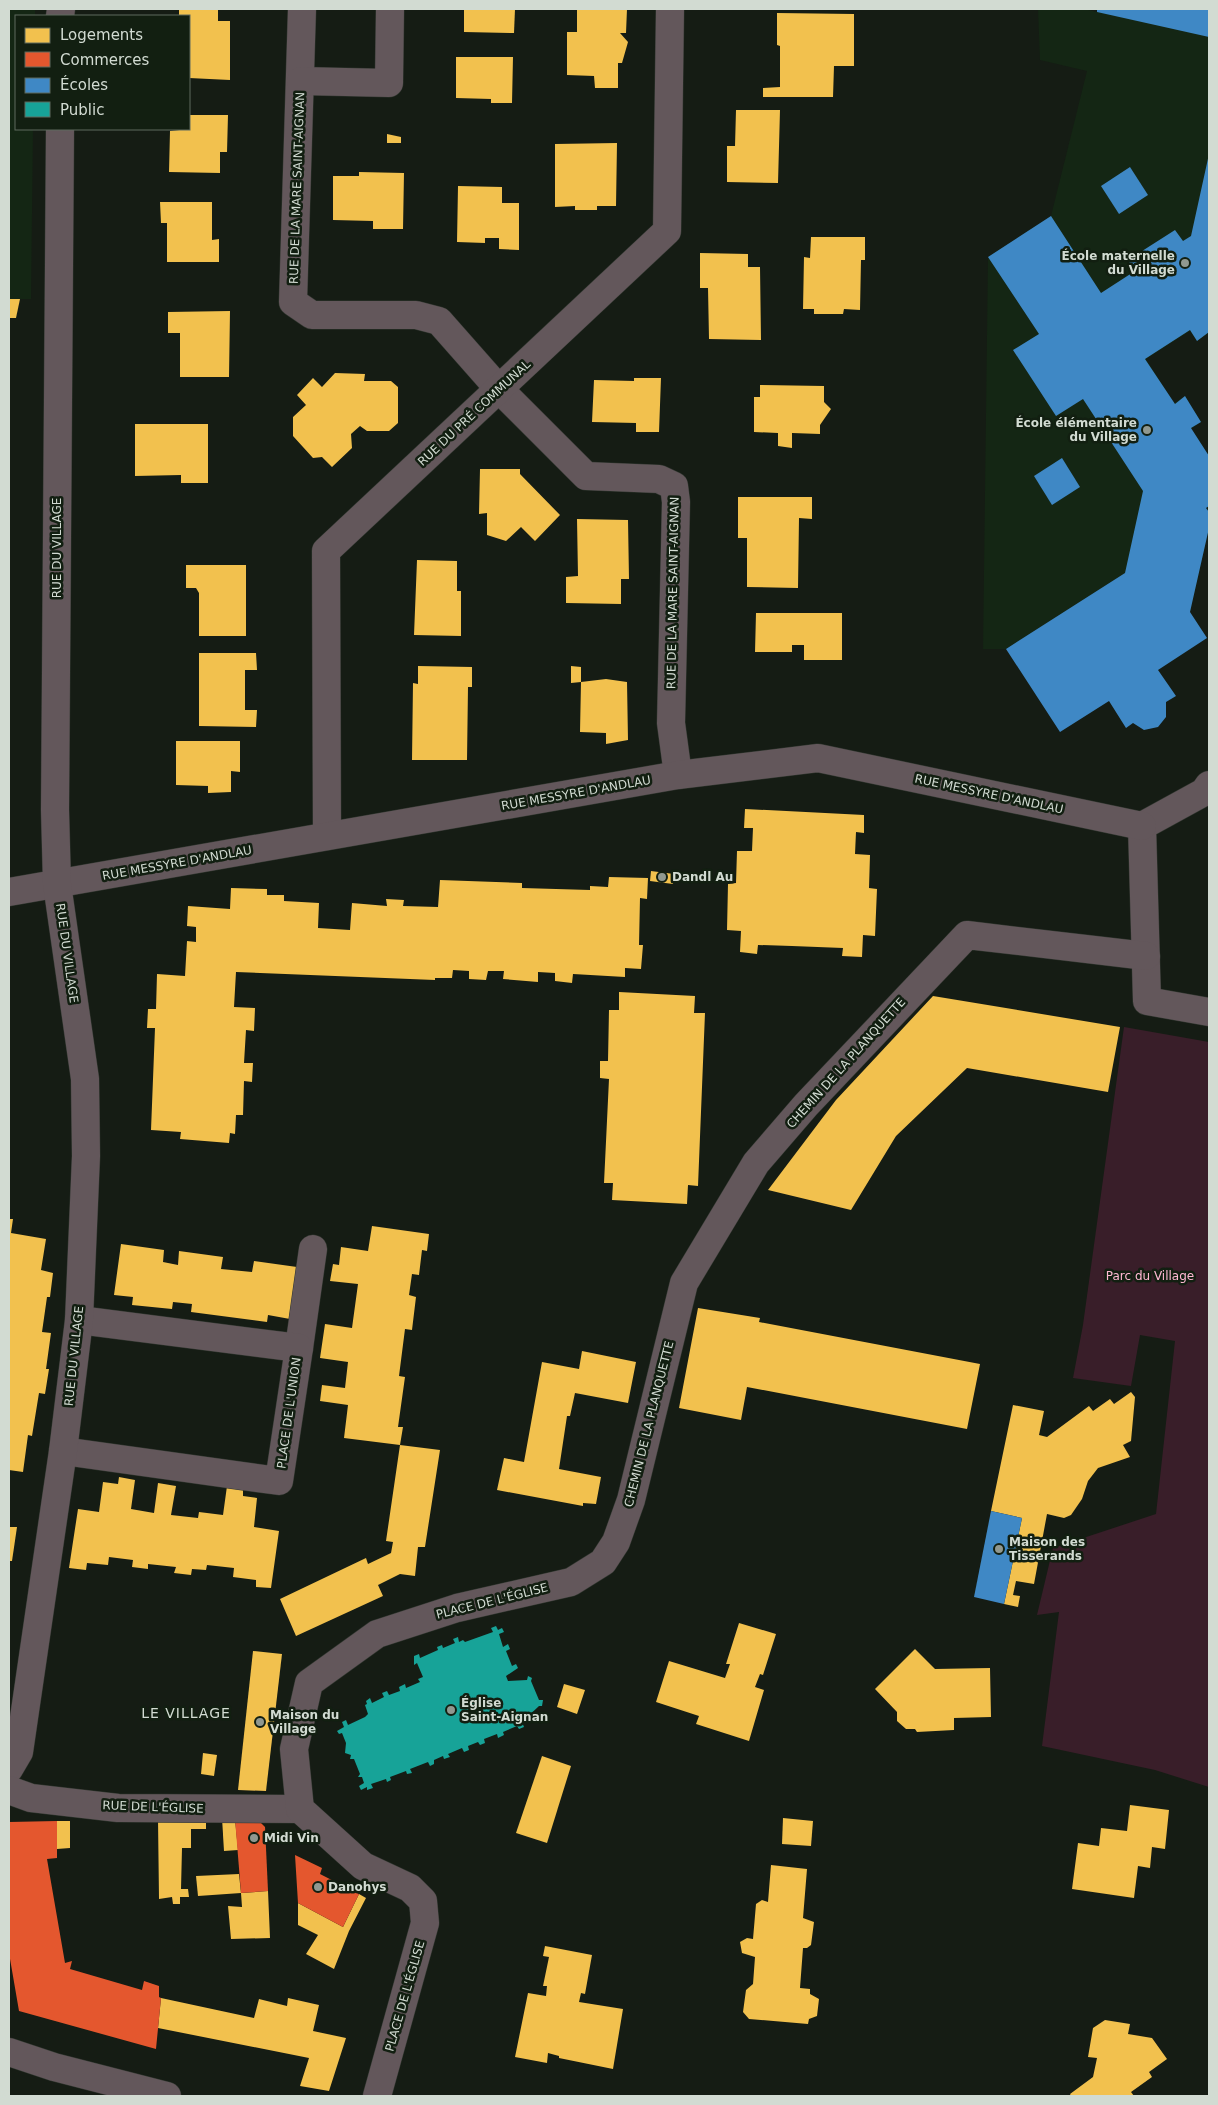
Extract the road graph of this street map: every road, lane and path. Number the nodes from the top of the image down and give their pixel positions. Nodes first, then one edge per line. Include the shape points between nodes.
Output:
1 (302, 9) edge
2 (390, 9) edge
3 (670, 9) edge
4 (301, 81) junction
5 (60, 130) edge
6 (499, 389) junction
7 (678, 775) junction
8 (1209, 785) edge
9 (1142, 826) junction
10 (327, 836) junction
11 (57, 884) junction
12 (9, 892) edge
13 (1146, 956) junction
14 (1209, 1012) edge
15 (313, 1249) dead end
16 (79, 1320) junction
17 (299, 1348) junction
18 (63, 1451) junction
19 (603, 1562) joint
20 (9, 1769) edge
21 (9, 1790) edge
22 (300, 1809) junction
23 (9, 2052) edge
24 (167, 2096) edge
25 (377, 2096) edge

1 - 4 street, RUE DE LA MARE SAINT-AIGNAN
2 - 4 street, RUE DE LA MARE SAINT-AIGNAN via 389,83
3 - 6 street, RUE DU PRÉ COMMUNAL via 667,231
4 - 6 street, RUE DE LA MARE SAINT-AIGNAN via 293,302 312,315 416,315 439,320
5 - 11 street, RUE DU VILLAGE
6 - 7 street, RUE DE LA MARE SAINT-AIGNAN via 586,476 659,480 674,486 671,723
6 - 10 street, RUE DU PRÉ COMMUNAL via 326,551
7 - 9 street, RUE MESSYRE D'ANDLAU via 818,758
7 - 10 street, RUE MESSYRE D'ANDLAU
8 - 9 street via 1204,792
9 - 13 street
10 - 11 street, RUE MESSYRE D'ANDLAU
11 - 12 street, RUE MESSYRE D'ANDLAU
11 - 16 street, RUE DU VILLAGE via 85,1079 86,1156
13 - 14 street via 1147,1001
13 - 19 street, CHEMIN DE LA PLANQUETTE via 967,935 806,1105 756,1163 684,1282 631,1500 616,1542
15 - 17 street
16 - 17 street, PLACE DE L'UNION
16 - 18 street, RUE DU VILLAGE
17 - 18 street, PLACE DE L'UNION via 279,1481
18 - 20 street, RUE DU VILLAGE via 19,1752
19 - 22 street, PLACE DE L'ÉGLISE via 571,1582 457,1608 377,1634 309,1683 294,1749
21 - 22 street, RUE DE L'ÉGLISE via 31,1798 118,1808
22 - 25 street, PLACE DE L'ÉGLISE via 363,1866 410,1888 422,1901 425,1923
23 - 24 street

